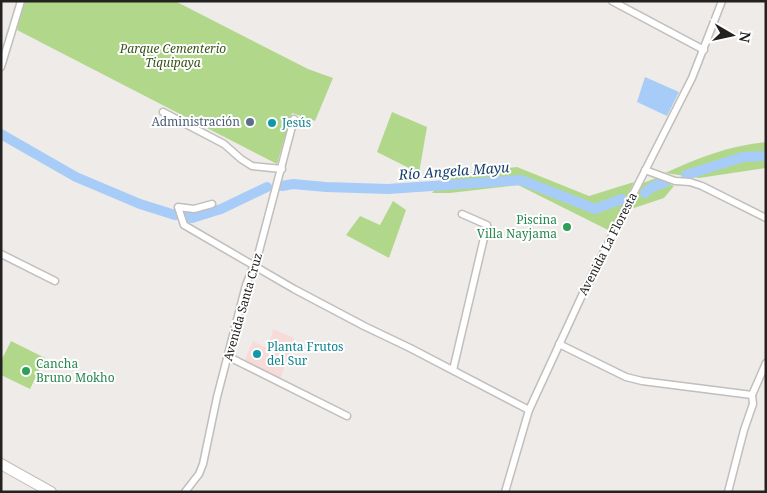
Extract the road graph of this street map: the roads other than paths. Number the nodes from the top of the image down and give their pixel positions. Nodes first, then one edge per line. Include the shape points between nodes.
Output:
1 (21, 1) edge
2 (612, 1) edge
3 (722, 1) edge
4 (704, 50) junction
5 (1, 67) edge
6 (163, 112) dead end
7 (294, 119) dead end
8 (282, 169) junction
9 (646, 170) junction
10 (212, 204) dead end
11 (462, 214) dead end
12 (766, 218) edge
13 (1, 254) edge
14 (253, 265) junction
15 (55, 281) dead end
16 (559, 344) junction
17 (229, 358) junction
18 (766, 363) edge
19 (453, 370) junction
20 (752, 395) junction
21 (529, 410) junction
22 (347, 416) dead end
23 (1, 464) edge
24 (51, 492) edge
25 (185, 492) edge
26 (505, 492) edge
27 (728, 492) edge

1 - 5 street
2 - 4 street
3 - 4 street, Avenida La Floresta
4 - 9 street, Avenida La Floresta
6 - 8 street via 224,144 252,166
7 - 8 street, Avenida Santa Cruz
8 - 14 street, Avenida Santa Cruz
9 - 12 street via 674,181 702,186
9 - 16 street, Avenida La Floresta
10 - 14 street via 194,209 178,207 184,225
11 - 19 street via 487,225
13 - 15 street
14 - 17 street, Avenida Santa Cruz
14 - 19 street
16 - 20 street via 626,377
16 - 21 street, Avenida La Floresta
17 - 22 street
17 - 25 street, Avenida Santa Cruz via 203,464
18 - 20 street
19 - 21 street
20 - 27 street via 753,404
21 - 26 street, Avenida La Floresta
23 - 24 main road

